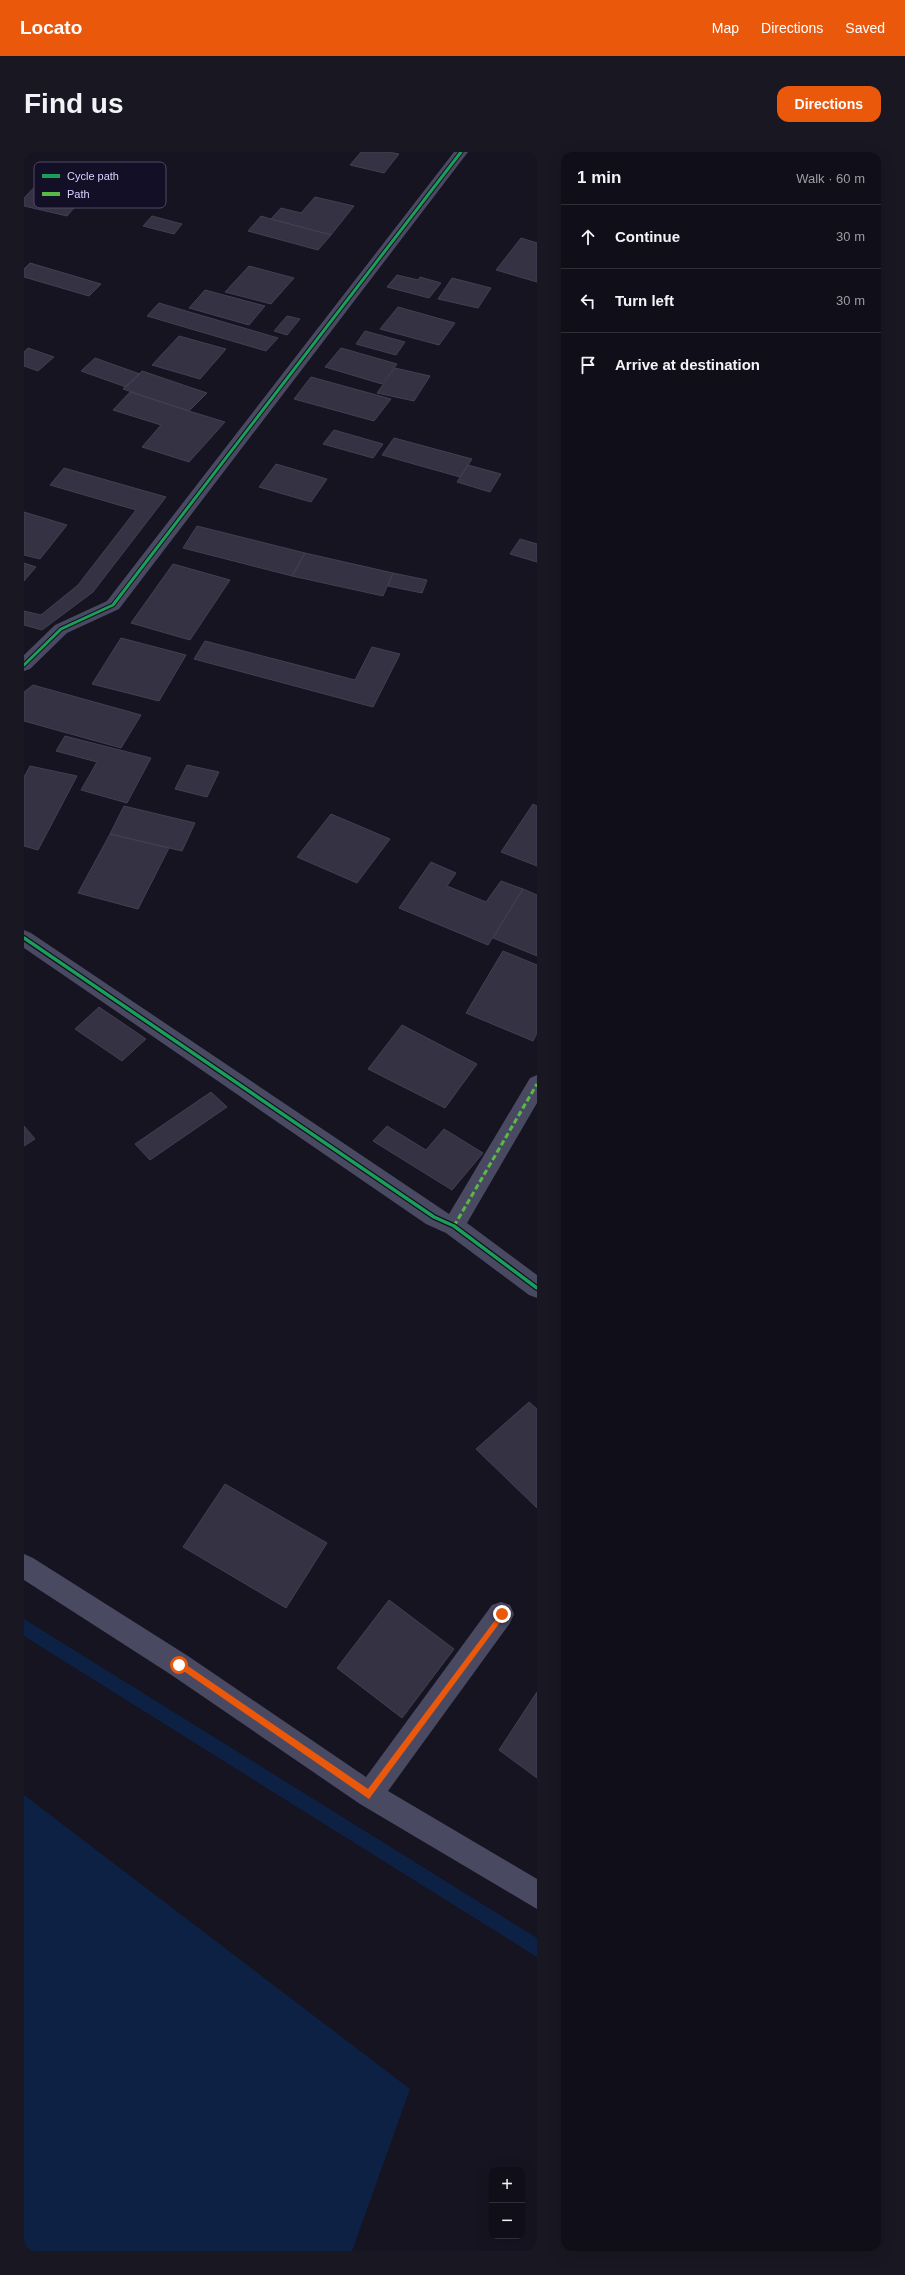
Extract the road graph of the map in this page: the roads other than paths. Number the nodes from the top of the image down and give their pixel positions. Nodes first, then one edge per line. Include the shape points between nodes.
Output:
1 (461, 152) edge
2 (24, 665) edge
3 (24, 938) edge
4 (537, 1084) edge
5 (454, 1226) junction
6 (537, 1288) edge
7 (24, 1566) edge
8 (502, 1614) dead end
9 (369, 1795) junction
10 (537, 1895) edge

1 - 2 street via 113,605 61,629
3 - 5 street via 434,1217
4 - 5 street
5 - 6 street
7 - 9 street via 179,1665
8 - 9 street
9 - 10 street

